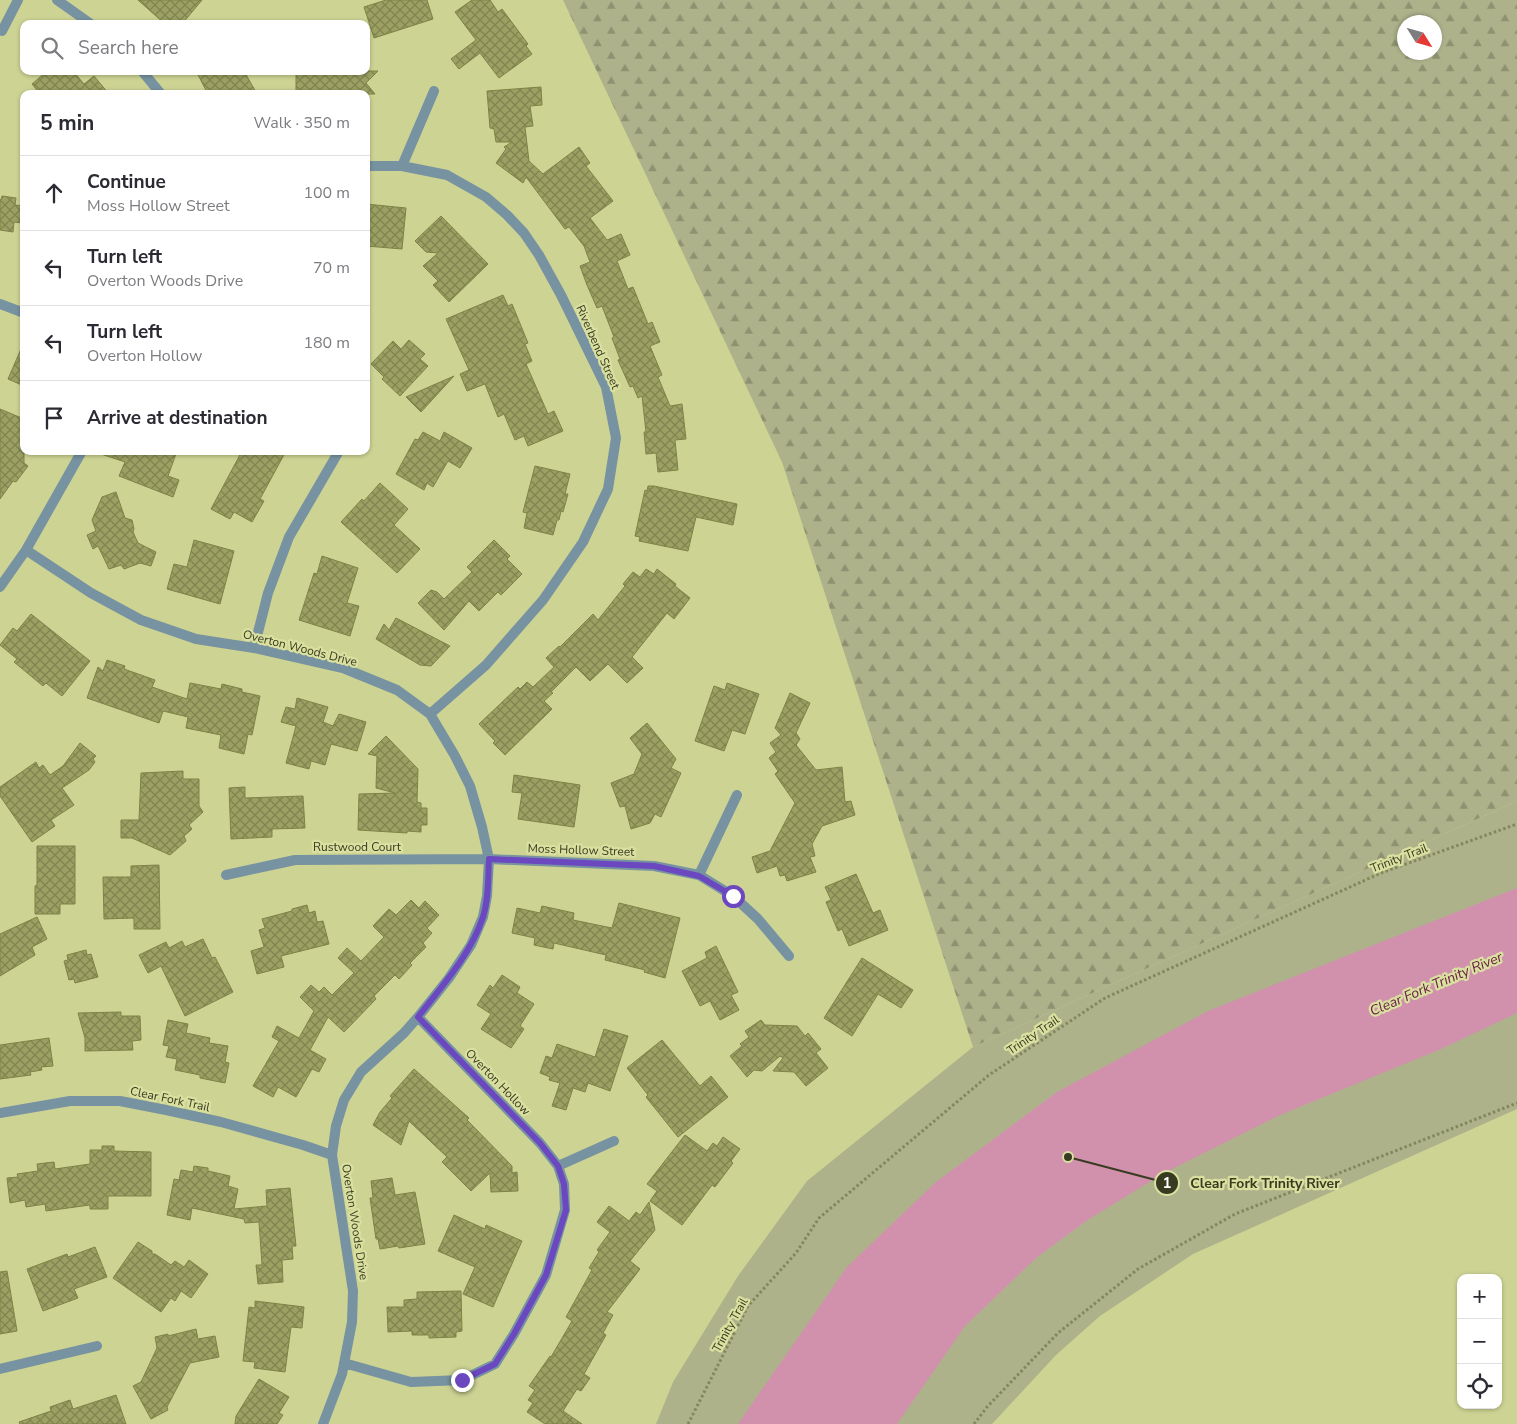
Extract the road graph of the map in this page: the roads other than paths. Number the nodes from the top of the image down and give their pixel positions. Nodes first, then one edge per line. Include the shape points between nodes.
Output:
1 (18, 0) edge
2 (57, 0) edge
3 (85, 20) edge
4 (2, 31) dead end
5 (146, 75) edge
6 (158, 90) edge
7 (434, 91) dead end
8 (370, 166) edge
9 (402, 166) junction
10 (0, 304) edge
11 (20, 312) edge
12 (80, 455) edge
13 (337, 455) edge
14 (26, 550) junction
15 (0, 587) edge
16 (254, 648) junction
17 (430, 714) junction
18 (737, 795) dead end
19 (489, 859) junction
20 (226, 875) dead end
21 (699, 876) junction
22 (789, 956) dead end
23 (418, 1017) junction
24 (0, 1113) edge
25 (614, 1141) dead end
26 (332, 1155) junction
27 (558, 1166) junction
28 (97, 1346) dead end
29 (344, 1362) junction
30 (0, 1369) edge
31 (323, 1424) edge

1 - 4 street
2 - 3 street
5 - 6 street
7 - 9 street
8 - 9 street, Riverbend Street
9 - 17 street, Riverbend Street via 447,174 486,197 524,234 561,295 606,387 616,438 608,489 582,542 543,600 486,665
10 - 11 street
12 - 14 street
13 - 16 street via 289,537 268,593
14 - 15 street
14 - 16 street, Overton Woods Drive via 91,593 140,620 196,639
16 - 17 street, Overton Woods Drive via 343,668 397,690
17 - 19 street, Overton Woods Drive via 470,786
18 - 21 street
19 - 20 street, Rustwood Court via 295,860
19 - 21 street, Moss Hollow Street via 654,866
19 - 23 street, Overton Woods Drive via 488,896 474,938 449,978
21 - 22 street, Moss Hollow Street via 733,896
23 - 26 street, Overton Woods Drive via 361,1072 344,1100
23 - 27 street, Overton Hollow via 540,1143
24 - 26 street, Clear Fork Trail via 70,1101 120,1101 221,1122
25 - 27 street
26 - 29 street, Overton Woods Drive via 353,1290 352,1322
27 - 29 street, Overton Hollow via 564,1184 566,1210 546,1275 495,1364 462,1380 411,1382
28 - 30 street
29 - 31 street, Overton Woods Drive

